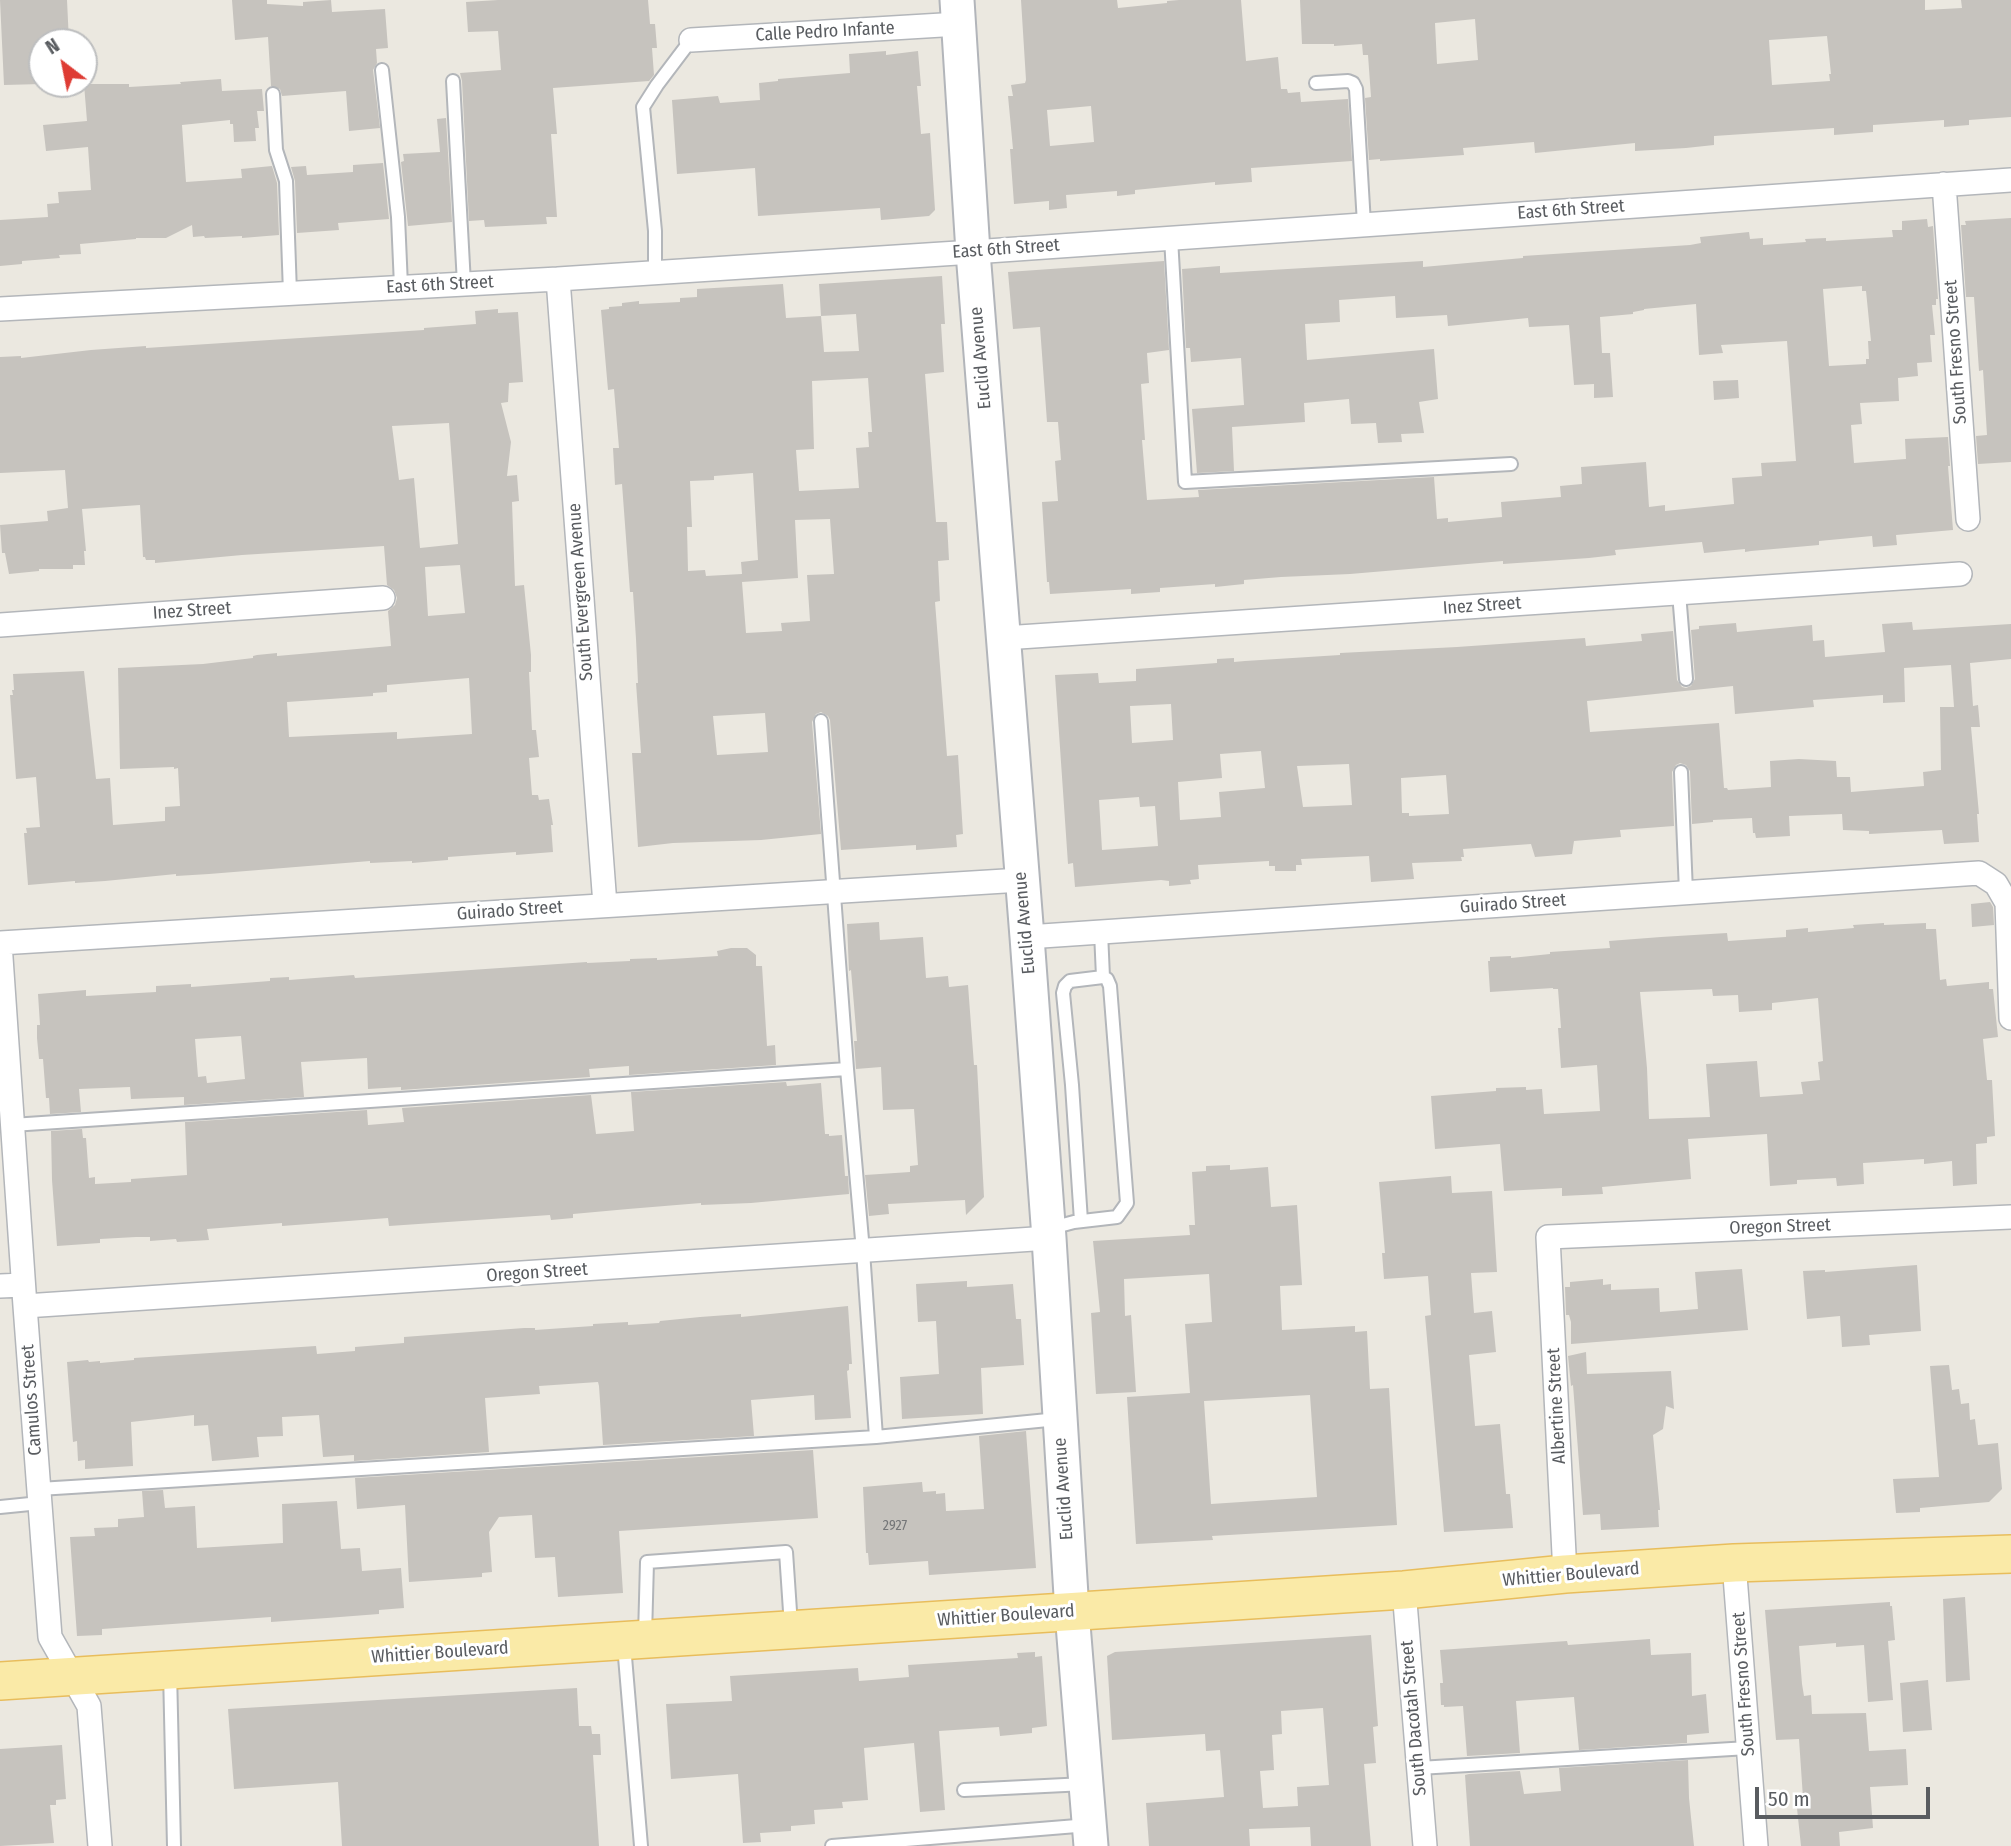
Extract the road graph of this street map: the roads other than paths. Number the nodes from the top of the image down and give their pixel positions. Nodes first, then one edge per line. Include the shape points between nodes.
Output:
1 (958, 12) edge
2 (691, 40) joint
3 (382, 70) dead end
4 (453, 81) dead end
5 (1316, 83) dead end
6 (273, 94) dead end
7 (2011, 180) edge
8 (1944, 184) junction
9 (1364, 224) junction
10 (1171, 238) junction
11 (973, 252) junction
12 (655, 272) junction
13 (558, 279) junction
14 (464, 284) junction
15 (401, 286) junction
16 (290, 293) junction
17 (0, 309) edge
18 (1511, 464) dead end
19 (1968, 519) dead end
20 (1960, 574) dead end
21 (1679, 593) junction
22 (383, 598) dead end
23 (0, 625) edge
24 (1004, 638) junction
25 (1686, 679) dead end
26 (821, 720) dead end
27 (1681, 772) dead end
28 (1021, 880) junction
29 (834, 891) junction
30 (1686, 892) junction
31 (605, 905) junction
32 (1101, 932) junction
33 (1027, 937) junction
34 (0, 943) edge
35 (1, 967) edge
36 (1102, 977) junction
37 (2011, 1018) edge
38 (847, 1069) junction
39 (12, 1125) junction
40 (2011, 1217) edge
41 (1081, 1222) junction
42 (1048, 1234) junction
43 (1548, 1237) joint
44 (863, 1251) junction
45 (0, 1286) edge
46 (24, 1296) junction
47 (1060, 1419) junction
48 (876, 1437) junction
49 (39, 1496) junction
50 (0, 1507) edge
51 (2011, 1554) edge
52 (1734, 1563) junction
53 (1565, 1574) junction
54 (1404, 1590) junction
55 (1072, 1612) junction
56 (791, 1630) junction
57 (634, 1640) junction
58 (170, 1670) junction
59 (72, 1676) junction
60 (0, 1681) edge
61 (1748, 1748) junction
62 (1419, 1768) junction
63 (1086, 1784) junction
64 (964, 1790) dead end
65 (1090, 1836) edge
66 (100, 1846) edge
67 (174, 1846) edge
68 (641, 1846) edge
69 (832, 1846) edge
70 (1425, 1846) edge
71 (1756, 1846) edge

1 - 2 street, Calle Pedro Infante
1 - 11 street, Euclid Avenue
2 - 12 lane via 643,107
3 - 15 lane
4 - 14 lane
5 - 9 lane via 1348,81 1356,89
6 - 16 lane via 276,150 286,181
7 - 8 street, East 6th Street
8 - 9 street, East 6th Street
8 - 19 street, South Fresno Street
9 - 10 street, East 6th Street
10 - 11 street, East 6th Street
10 - 18 lane via 1185,482
11 - 12 street, East 6th Street
11 - 24 street, Euclid Avenue
12 - 13 street, East 6th Street
13 - 14 street, East 6th Street
13 - 31 street, South Evergreen Avenue
14 - 15 street, East 6th Street
15 - 16 street, East 6th Street
16 - 17 street, East 6th Street
20 - 21 street, Inez Street
21 - 24 street, Inez Street
21 - 25 lane
22 - 23 street, Inez Street
24 - 28 street, Euclid Avenue
26 - 29 lane
27 - 30 lane
28 - 29 street, Guirado Street
28 - 33 street, Euclid Avenue
29 - 31 street, Guirado Street
29 - 38 lane
30 - 32 street, Guirado Street
30 - 37 street, Guirado Street via 1979,873 1996,884 2007,903
31 - 34 street, Guirado Street
32 - 33 street, Guirado Street
32 - 36 lane
33 - 42 street, Euclid Avenue
34 - 35 street, Camulos Street
35 - 39 street, Camulos Street
36 - 41 lane via 1070,981 1063,993
36 - 41 lane via 1110,986 1127,1203 1117,1217
38 - 39 lane
38 - 44 lane
39 - 46 street, Camulos Street
40 - 43 street, Oregon Street
41 - 42 lane
42 - 44 street, Oregon Street
42 - 47 street, Euclid Avenue
43 - 53 street, Albertine Street
44 - 46 street, Oregon Street
44 - 48 lane
45 - 46 street, Oregon Street
46 - 49 street, Camulos Street
47 - 48 lane
47 - 55 street, Euclid Avenue
48 - 49 lane
49 - 50 lane
49 - 59 street, Camulos Street via 50,1637
51 - 52 main road, Whittier Boulevard
52 - 53 main road, Whittier Boulevard
52 - 61 street, South Fresno Street
53 - 54 main road, Whittier Boulevard
54 - 55 main road, Whittier Boulevard
54 - 62 street, South Dacotah Street
55 - 56 main road, Whittier Boulevard
55 - 63 street, Euclid Avenue
56 - 57 main road, Whittier Boulevard
56 - 57 lane via 786,1552 648,1562
57 - 58 main road, Whittier Boulevard
57 - 68 lane
58 - 59 main road, Whittier Boulevard
58 - 67 lane
59 - 60 main road, Whittier Boulevard
59 - 66 street, Camulos Street via 89,1706
61 - 62 lane
61 - 71 street, South Fresno Street
62 - 70 street, South Dacotah Street
63 - 64 lane
63 - 65 street, Euclid Avenue
65 - 69 lane

